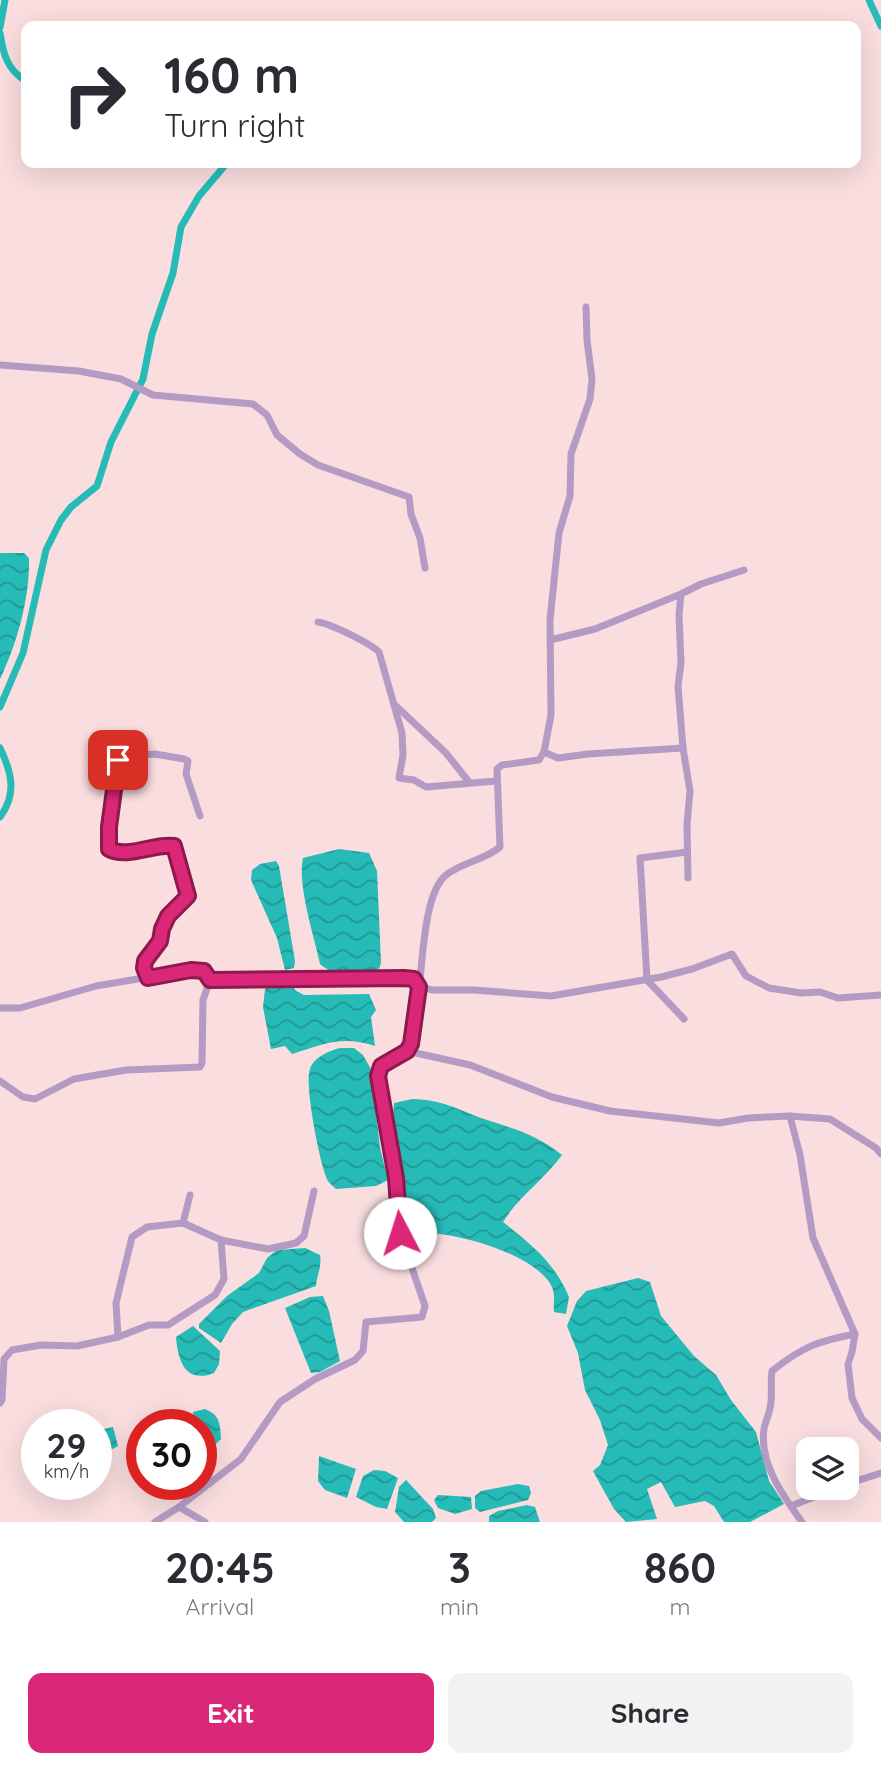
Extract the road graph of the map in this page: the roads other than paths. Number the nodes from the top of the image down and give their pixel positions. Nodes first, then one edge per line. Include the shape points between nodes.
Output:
1 (586, 307) dead end
2 (0, 365) edge
3 (425, 568) dead end
4 (744, 570) dead end
5 (681, 594) junction
6 (318, 622) dead end
7 (550, 640) junction
8 (394, 704) junction
9 (683, 748) junction
10 (544, 752) junction
11 (496, 781) junction
12 (469, 782) junction
13 (200, 816) dead end
14 (687, 852) junction
15 (688, 878) dead end
16 (148, 978) junction
17 (210, 980) junction
18 (647, 980) junction
19 (419, 987) junction
20 (881, 995) edge
21 (0, 1008) edge
22 (684, 1018) dead end
23 (407, 1051) junction
24 (0, 1081) edge
25 (790, 1116) junction
26 (881, 1154) edge
27 (314, 1191) dead end
28 (190, 1195) dead end
29 (183, 1223) junction
30 (221, 1241) junction
31 (855, 1334) junction
32 (118, 1337) junction
33 (0, 1403) edge
34 (881, 1438) edge
35 (881, 1473) edge
36 (859, 1480) edge
37 (806, 1500) edge
38 (791, 1506) junction
39 (179, 1507) junction
40 (155, 1522) edge
41 (205, 1522) edge
42 (802, 1522) edge

1 - 7 street via 592,387 570,454 570,496 559,533
2 - 3 street via 121,379 153,395 253,404 267,415 277,435 300,454 409,497
4 - 5 street
5 - 7 street via 595,629
5 - 9 street via 677,686
6 - 8 street via 331,624 379,652
7 - 10 street via 551,715
8 - 12 street via 446,753
8 - 12 street via 402,733 398,778 426,787
9 - 10 street via 558,758
9 - 14 street via 690,792
10 - 11 street via 533,761 499,766
11 - 12 street
11 - 19 street via 500,847 463,864 440,882 430,905
13 - 16 street via 186,774 188,761 155,754 118,760 109,849 126,852 174,846 188,896 168,916 160,941 145,961
14 - 15 street
14 - 18 street via 640,858
16 - 17 street via 191,970 204,971
16 - 21 street via 96,986 20,1008
17 - 19 street via 404,978 414,979
17 - 24 street via 203,1000 200,1067 126,1070 74,1079 29,1100
18 - 19 street via 551,996
18 - 20 street via 732,954 746,975 769,989 820,992 838,998
18 - 22 street
19 - 23 street
23 - 25 street via 470,1065 552,1097 610,1111 719,1123
23 - 39 street via 381,1066 378,1076 396,1178 400,1233 425,1306 422,1317 366,1322 363,1351 355,1360 280,1402 241,1459
25 - 26 street via 830,1119
25 - 31 street via 813,1238
27 - 30 street via 304,1236 296,1242 268,1249
28 - 29 street
29 - 30 street
29 - 32 street via 147,1227 132,1237 116,1303
30 - 32 street via 224,1279 215,1295 168,1325 149,1325
31 - 34 street via 848,1364 852,1398 862,1419
31 - 38 street via 819,1341 772,1371 765,1456
32 - 33 street via 77,1346 12,1350 4,1359
35 - 36 street
37 - 38 street
38 - 42 street
39 - 40 street
39 - 41 street

